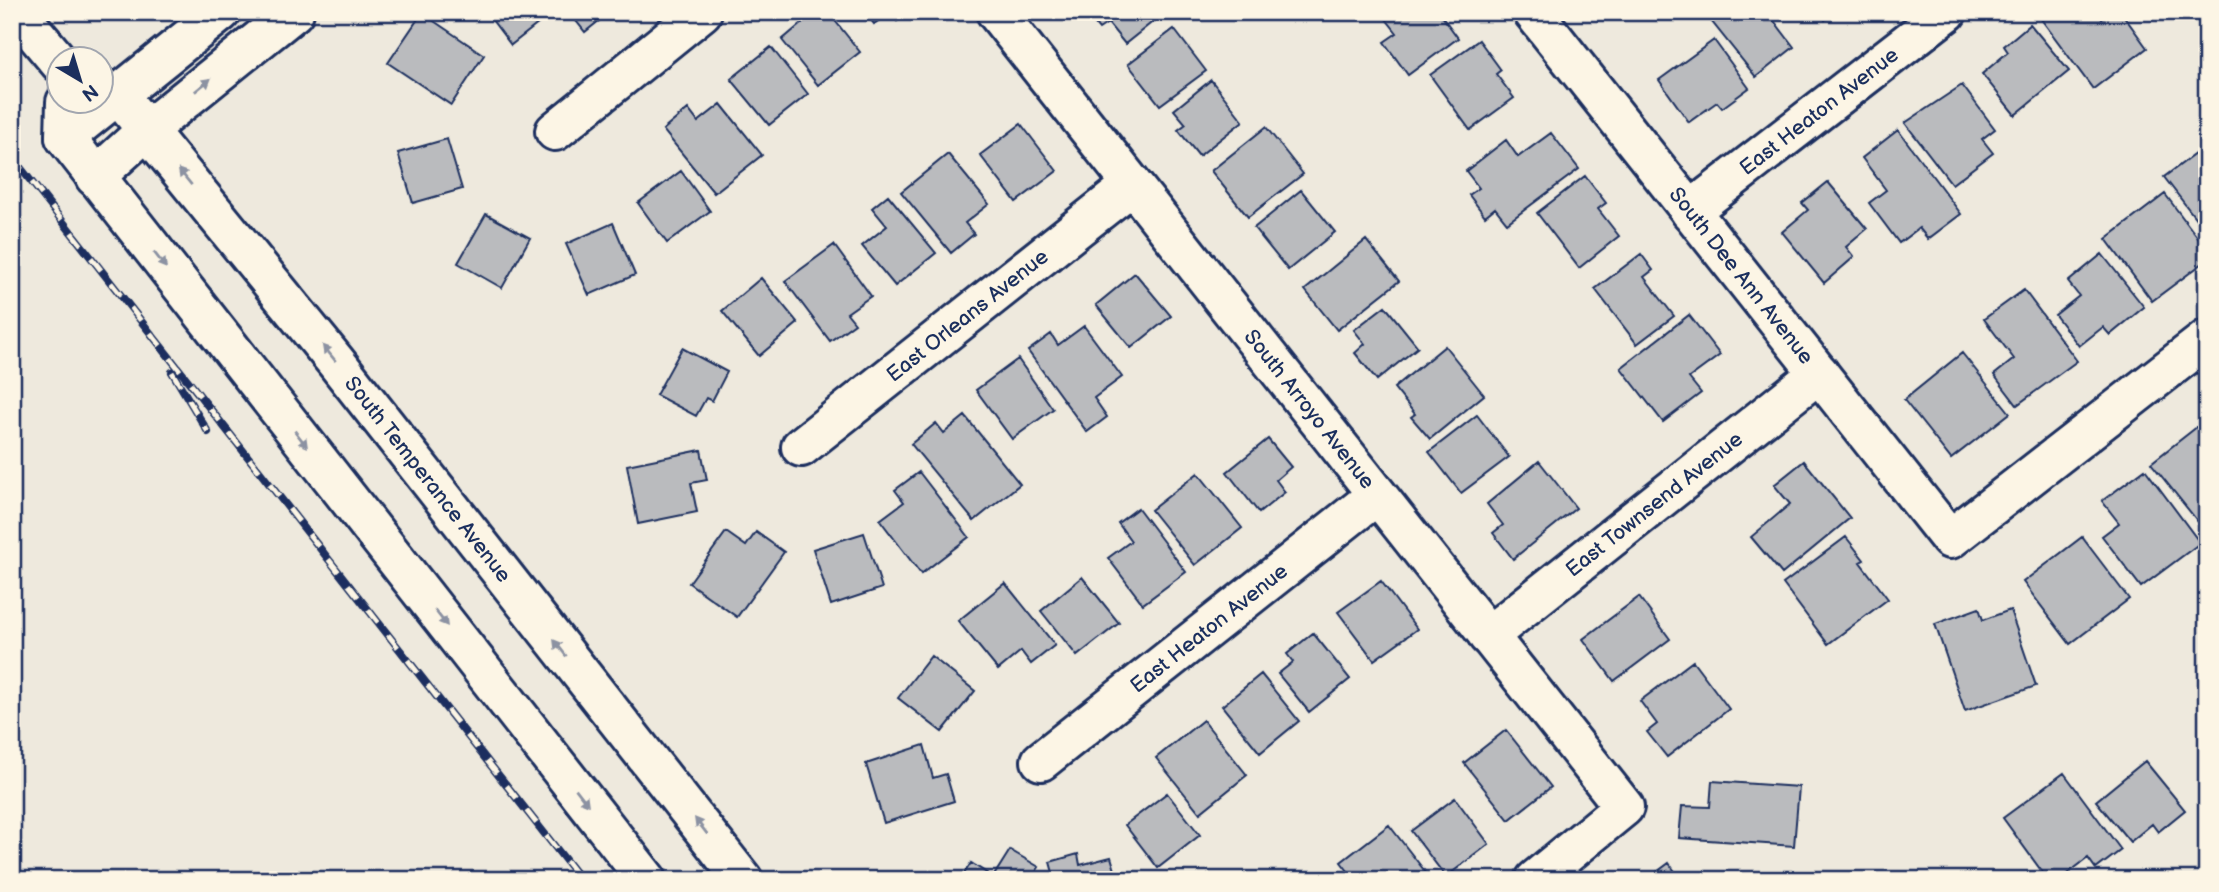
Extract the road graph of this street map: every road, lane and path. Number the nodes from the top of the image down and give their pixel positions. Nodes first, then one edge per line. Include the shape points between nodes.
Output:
1 (18, 12) edge
2 (221, 12) edge
3 (294, 12) edge
4 (702, 12) edge
5 (996, 12) edge
6 (1533, 12) edge
7 (1947, 12) edge
8 (46, 46) edge
9 (116, 88) edge
10 (116, 97) edge
11 (66, 119) edge
12 (147, 130) junction
13 (555, 131) dead end
14 (95, 177) junction
15 (1132, 185) junction
16 (1690, 211) junction
17 (2207, 339) edge
18 (1819, 373) junction
19 (801, 447) dead end
20 (1377, 495) junction
21 (1488, 636) junction
22 (1041, 761) dead end
23 (647, 880) edge
24 (744, 880) edge
25 (1535, 880) edge

1 - 8 street
2 - 9 street
12 -> 3 street
4 - 13 street
5 - 15 street, South Arroyo Avenue
6 - 16 street, South Dee Ann Avenue
7 - 16 street, East Heaton Avenue
10 - 12 street, South Temperance Avenue
11 - 14 street
12 - 14 street
24 -> 12 street, South Temperance Avenue via 337,362
14 -> 23 street
15 - 19 street, East Orleans Avenue
15 - 20 street, South Arroyo Avenue
16 - 18 street, South Dee Ann Avenue
17 - 18 street, South Dee Ann Avenue via 1950,539
18 - 21 street, East Townsend Avenue
20 - 21 street, South Arroyo Avenue
20 - 22 street, East Heaton Avenue
21 - 25 street, South Arroyo Avenue via 1624,807

